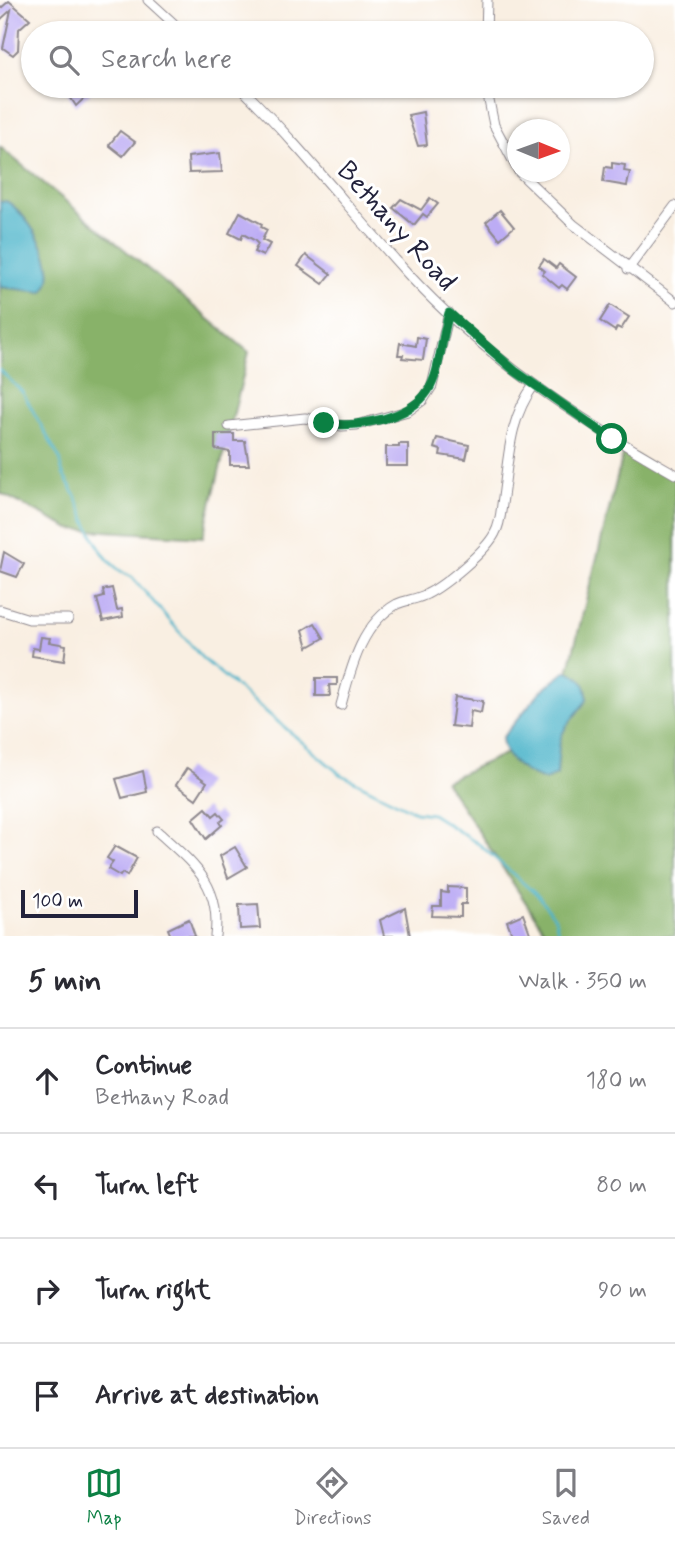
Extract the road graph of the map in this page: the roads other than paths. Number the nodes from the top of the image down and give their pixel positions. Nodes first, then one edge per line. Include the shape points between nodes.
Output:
1 (148, 0) edge
2 (487, 0) edge
3 (171, 21) edge
4 (486, 21) edge
5 (251, 98) edge
6 (488, 98) edge
7 (507, 150) edge
8 (529, 182) edge
9 (675, 206) edge
10 (628, 269) junction
11 (675, 302) edge
12 (449, 313) junction
13 (534, 385) junction
14 (229, 426) dead end
15 (675, 474) edge
16 (0, 610) edge
17 (68, 619) dead end
18 (341, 705) dead end
19 (157, 831) dead end
20 (215, 936) edge

1 - 3 street
2 - 4 street
5 - 12 street, Bethany Road via 410,277
6 - 7 street via 494,125
8 - 10 street
9 - 10 street
10 - 11 street
12 - 13 street, Bethany Road
12 - 14 street via 432,386 408,411 357,425 305,418
13 - 15 street, Bethany Road via 612,439
13 - 18 street via 514,421 494,536 428,594 397,604 368,634 357,651
16 - 17 street via 29,619
19 - 20 street via 205,878 214,894

